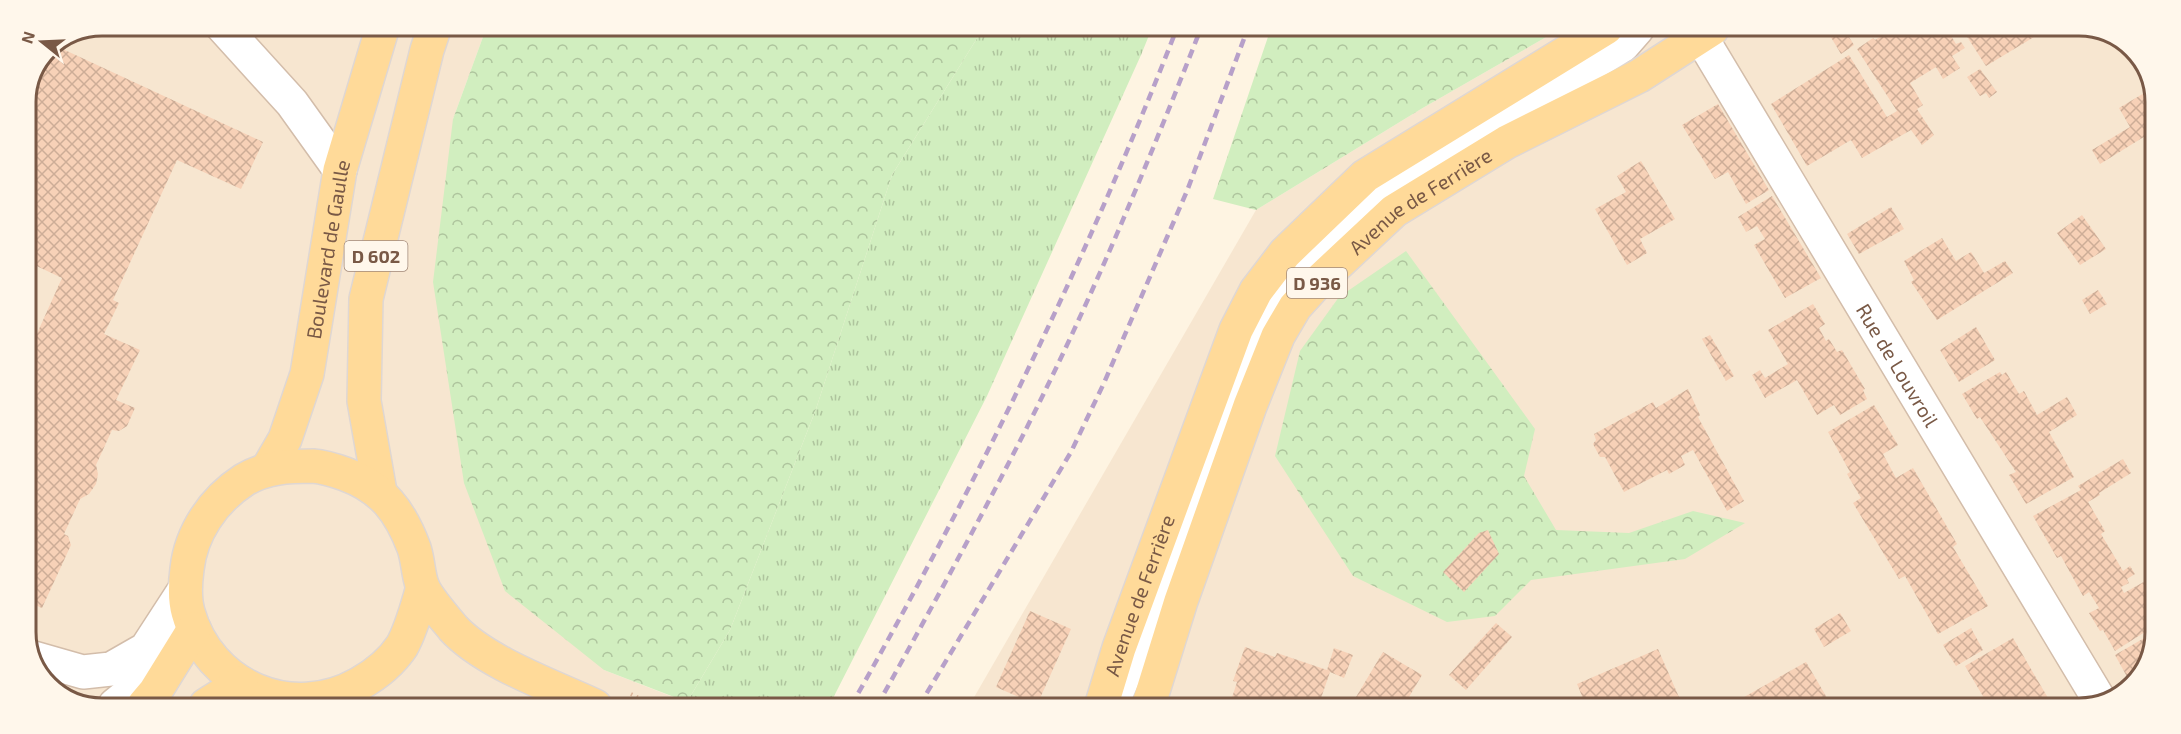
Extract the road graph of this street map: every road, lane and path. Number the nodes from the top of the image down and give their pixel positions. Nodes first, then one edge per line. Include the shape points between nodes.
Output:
1 (231, 36) edge
2 (379, 36) edge
3 (432, 36) edge
4 (1593, 36) edge
5 (1630, 36) edge
6 (1695, 36) edge
7 (1707, 36) edge
8 (340, 170) junction
9 (267, 470) junction
10 (380, 492) junction
11 (423, 587) junction
12 (185, 589) junction
13 (186, 641) junction
14 (43, 661) edge
15 (252, 695) edge
16 (2096, 695) edge
17 (123, 698) edge
18 (150, 698) edge
19 (274, 698) edge
20 (334, 698) edge
21 (578, 698) edge
22 (1103, 698) edge
23 (1114, 698) edge
24 (1151, 698) edge

1 - 8 street via 292,103
2 - 8 main road, Boulevard de Gaulle / D 602
3 - 10 main road, D 602 via 366,299 364,401
4 - 22 main road, Avenue de Ferrière / D 936 via 1365,176 1285,253 1256,291 1236,330
5 - 23 street via 1623,45 1381,190 1301,270 1274,303 1254,341 1167,578
6 - 24 main road, Avenue de Ferrière / D 936 via 1640,76 1507,142 1394,211 1295,307 1278,336 1250,406
7 - 16 street, Rue de Louvroil
8 - 9 main road, Boulevard de Gaulle / D 602 via 307,374 285,440
9 - 10 main road via 324,467 357,478
9 - 12 main road via 245,479 225,494 202,521 188,554
10 - 11 main road via 399,516 414,550
11 - 20 main road via 401,646 375,675
11 - 21 main road via 454,628 482,652
12 - 13 main road
12 - 14 street via 146,649 111,669 83,672
13 - 15 main road via 201,643 219,666
13 - 17 street
13 - 18 main road
15 - 19 main road

